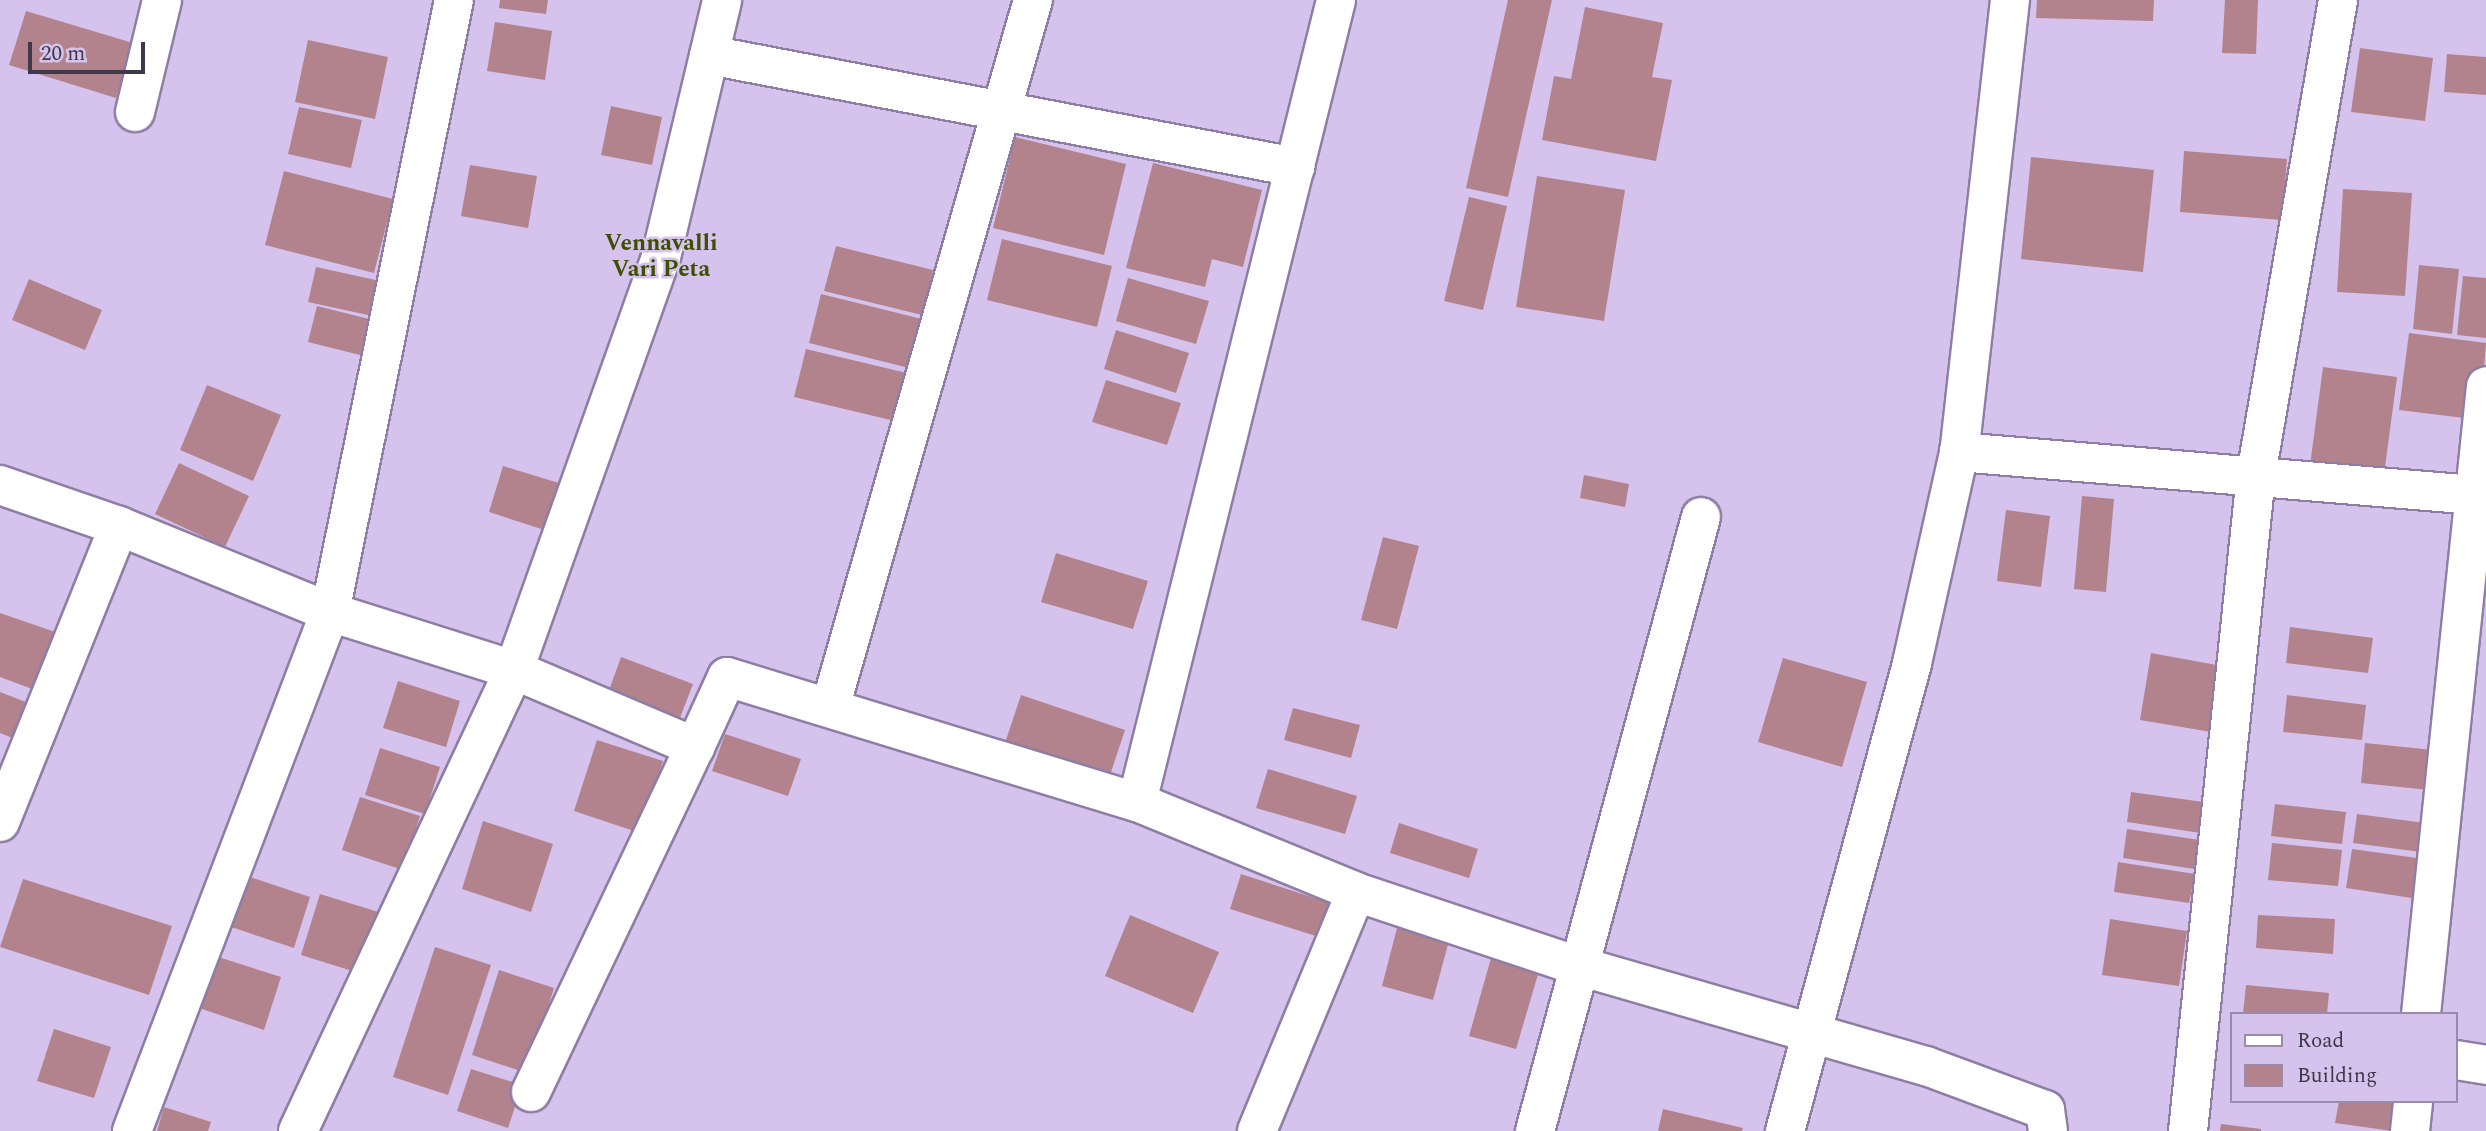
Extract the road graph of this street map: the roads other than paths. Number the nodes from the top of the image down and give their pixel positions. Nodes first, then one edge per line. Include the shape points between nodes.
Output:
1 (162, 0) edge
2 (454, 0) edge
3 (722, 0) edge
4 (1033, 0) edge
5 (1336, 0) edge
6 (2010, 0) edge
7 (2338, 0) edge
8 (709, 55) junction
9 (1005, 109) junction
10 (135, 112) dead end
11 (1295, 167) junction
12 (2486, 386) edge
13 (1959, 452) junction
14 (2256, 475) junction
15 (0, 485) edge
16 (2478, 494) edge
17 (1701, 517) dead end
18 (119, 526) junction
19 (330, 612) junction
20 (514, 670) junction
21 (830, 708) junction
22 (695, 747) junction
23 (1137, 802) junction
24 (0, 822) edge
25 (1356, 892) junction
26 (1579, 966) junction
27 (2421, 1012) edge
28 (1815, 1031) junction
29 (2217, 1031) edge
30 (2458, 1059) edge
31 (2486, 1065) edge
32 (531, 1092) dead end
33 (2413, 1103) edge
34 (131, 1131) edge
35 (298, 1131) edge
36 (1256, 1131) edge
37 (1535, 1131) edge
38 (1785, 1131) edge
39 (2048, 1131) edge
40 (2188, 1131) edge
41 (2410, 1131) edge

1 - 10 street
2 - 19 street
3 - 8 street
4 - 9 street
5 - 11 street
6 - 13 street
7 - 14 street
8 - 9 street
8 - 20 street via 661,257
9 - 11 street
9 - 21 street
11 - 23 street
12 - 16 street
13 - 14 street
13 - 28 street
14 - 16 street
14 - 29 street
15 - 18 street
16 - 27 street
17 - 26 street
18 - 19 street
18 - 24 street
19 - 20 street
19 - 34 street
20 - 22 street
20 - 35 street
21 - 22 street via 727,677
21 - 23 street
22 - 32 street
23 - 25 street
25 - 26 street
25 - 36 street
26 - 28 street
26 - 37 street
28 - 38 street
28 - 39 street via 2045,1110
29 - 40 street
30 - 31 street
33 - 41 street

